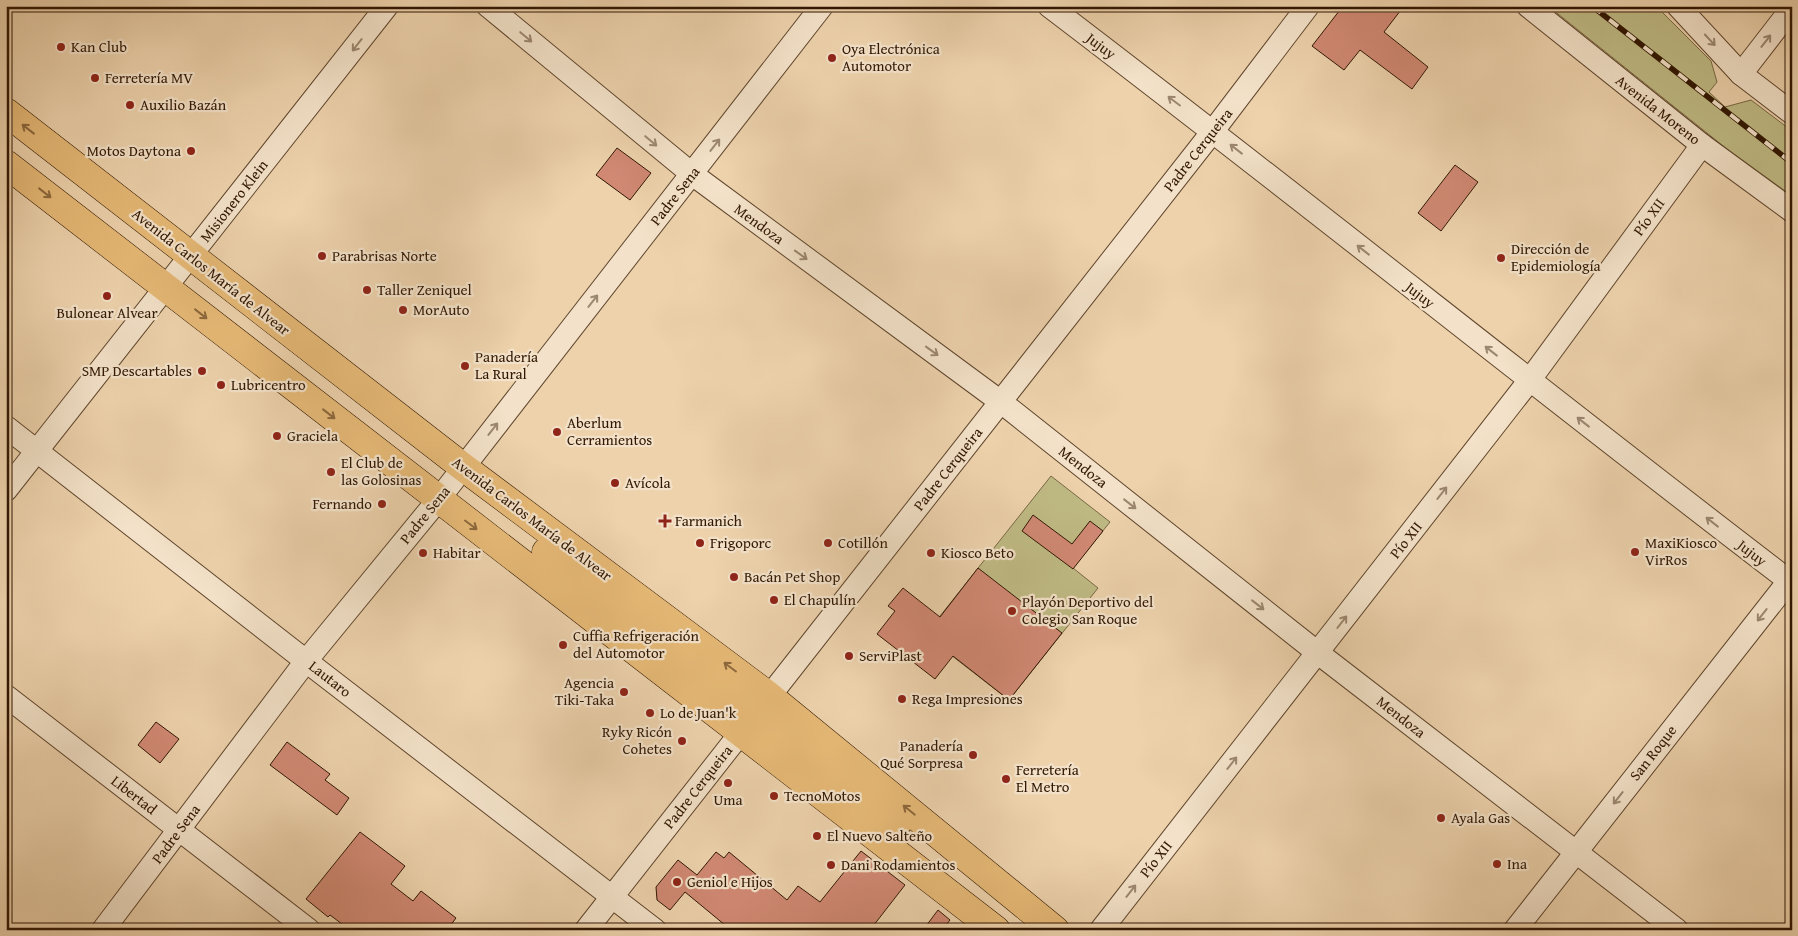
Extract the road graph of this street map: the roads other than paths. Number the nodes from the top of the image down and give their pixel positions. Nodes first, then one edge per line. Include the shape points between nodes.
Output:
1 (387, 6) edge
2 (488, 6) edge
3 (822, 6) edge
4 (1049, 6) edge
5 (1308, 6) edge
6 (1528, 6) edge
7 (1678, 6) edge
8 (1792, 8) edge
9 (1741, 74) junction
10 (6, 112) edge
11 (1792, 113) edge
12 (1213, 131) junction
13 (6, 134) edge
14 (1702, 145) junction
15 (6, 164) edge
16 (692, 174) junction
17 (1792, 211) edge
18 (180, 271) junction
19 (1529, 381) junction
20 (1001, 402) junction
21 (6, 427) edge
22 (36, 450) junction
23 (452, 483) junction
24 (6, 490) edge
25 (1791, 580) edge
26 (1318, 653) junction
27 (306, 661) junction
28 (6, 696) edge
29 (755, 714) junction
30 (179, 830) junction
31 (1575, 852) junction
32 (612, 897) junction
33 (103, 930) edge
34 (309, 930) edge
35 (586, 930) edge
36 (655, 930) edge
37 (996, 930) edge
38 (1032, 930) edge
39 (1055, 930) edge
40 (1101, 930) edge
41 (1515, 930) edge
42 (1677, 930) edge

1 -> 18 street, Misionero Klein
2 -> 16 street, Mendoza
16 -> 3 street, Padre Sena
12 -> 4 street, Jujuy
5 - 12 street, Padre Cerqueira
6 - 14 street, Avenida Moreno
7 -> 9 street
9 -> 8 street
9 - 11 street
18 -> 10 main road, Avenida Carlos María de Alvear
19 -> 12 street, Jujuy
12 - 20 street, Padre Cerqueira
13 - 18 main road, Avenida Carlos María de Alvear
14 - 17 street, Avenida Moreno
14 - 19 street, Pío XII
15 -> 18 main road, Avenida Carlos María de Alvear
16 -> 20 street, Mendoza
23 -> 16 street, Padre Sena
18 - 22 street, Misionero Klein
18 - 23 main road, Avenida Carlos María de Alvear
25 -> 19 street, Jujuy
26 -> 19 street, Pío XII
20 -> 26 street, Mendoza
20 - 29 street, Padre Cerqueira
21 - 22 street, Lautaro
22 - 24 street, Misionero Klein
22 - 27 street, Lautaro
23 - 27 street, Padre Sena
23 - 29 main road, Avenida Carlos María de Alvear
25 -> 31 street, San Roque
26 - 31 street, Mendoza
40 -> 26 street, Pío XII
27 - 30 street, Padre Sena
27 - 32 street, Lautaro
28 - 30 street, Libertad
29 - 32 street, Padre Cerqueira
29 - 37 main road, Avenida Carlos María de Alvear
29 - 38 main road, Avenida Carlos María de Alvear
39 -> 29 main road, Avenida Carlos María de Alvear
30 - 33 street, Padre Sena
30 - 34 street, Libertad
31 - 41 street, San Roque
31 - 42 street, Mendoza
32 - 35 street, Padre Cerqueira
32 - 36 street, Lautaro

